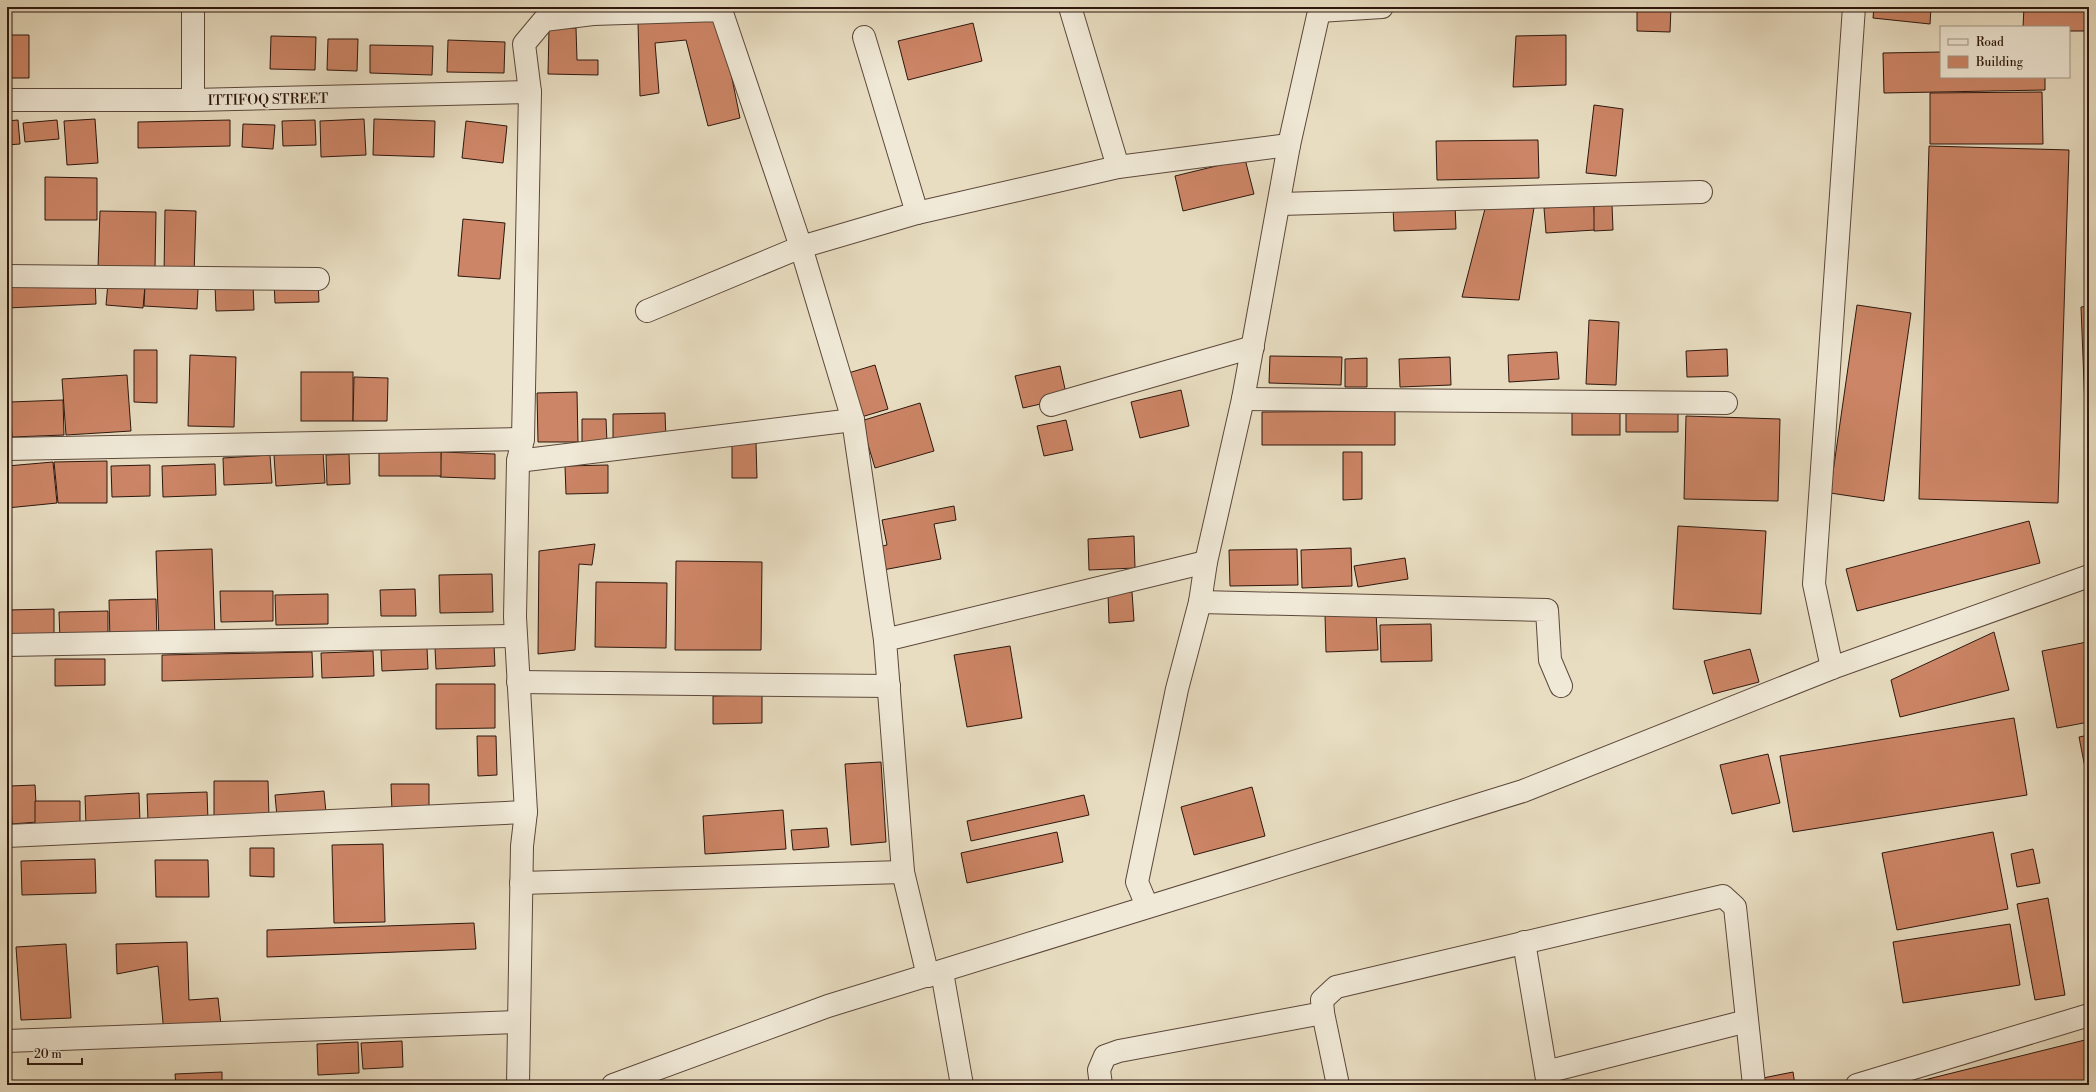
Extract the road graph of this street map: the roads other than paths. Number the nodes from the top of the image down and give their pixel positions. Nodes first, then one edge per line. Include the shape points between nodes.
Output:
1 (193, 7) edge
2 (1070, 7) edge
3 (1382, 7) edge
4 (1854, 7) edge
5 (1320, 9) edge
6 (592, 11) edge
7 (864, 37) dead end
8 (530, 92) junction
9 (7, 100) edge
10 (193, 100) junction
11 (1289, 145) junction
12 (1118, 168) junction
13 (1701, 192) dead end
14 (1280, 204) junction
15 (917, 213) junction
16 (801, 247) junction
17 (7, 276) edge
18 (318, 279) dead end
19 (646, 311) dead end
20 (1253, 347) junction
21 (1243, 399) junction
22 (1726, 404) dead end
23 (1051, 405) dead end
24 (853, 420) junction
25 (523, 440) junction
26 (7, 449) edge
27 (518, 461) junction
28 (1206, 562) junction
29 (2089, 576) edge
30 (1200, 602) junction
31 (515, 636) junction
32 (885, 640) junction
33 (7, 645) edge
34 (1832, 668) junction
35 (518, 682) junction
36 (889, 686) junction
37 (1561, 686) dead end
38 (526, 812) junction
39 (7, 836) edge
40 (903, 872) junction
41 (521, 883) junction
42 (1147, 906) junction
43 (1524, 942) junction
44 (935, 974) junction
45 (1323, 1013) junction
46 (2089, 1015) edge
47 (1747, 1021) junction
48 (519, 1022) junction
49 (7, 1041) edge
50 (1547, 1078) edge
51 (518, 1085) edge
52 (613, 1085) edge
53 (962, 1085) edge
54 (1101, 1085) edge
55 (1338, 1085) edge
56 (1754, 1085) edge
57 (1856, 1085) edge

1 - 10 street
2 - 12 street
3 - 5 street
4 - 34 street via 1814,584
5 - 11 street
6 - 8 street via 544,20 524,44
6 - 16 street via 721,10
7 - 15 street
8 - 10 street, ITTIFOQ STREET
8 - 25 street
9 - 10 street, ITTIFOQ STREET
11 - 12 street
11 - 14 street
12 - 15 street
13 - 14 street
14 - 20 street
15 - 16 street
16 - 19 street
16 - 24 street
17 - 18 street
20 - 21 street
20 - 23 street
21 - 22 street
21 - 28 street
24 - 27 street
24 - 32 street
25 - 26 street
25 - 27 street
27 - 31 street
28 - 30 street
28 - 32 street
29 - 34 street
30 - 37 street via 1547,610 1550,660
30 - 42 street via 1177,689 1138,882
31 - 33 street
31 - 35 street
32 - 36 street
34 - 42 street via 1524,791
35 - 36 street
35 - 38 street
36 - 40 street
38 - 39 street
38 - 41 street
40 - 41 street
40 - 44 street
41 - 48 street
42 - 44 street
43 - 45 street via 1336,987 1322,1000
43 - 47 street via 1723,896 1735,907
43 - 50 street
44 - 52 street via 828,1006
44 - 53 street
45 - 54 street via 1119,1051 1105,1056 1099,1070
45 - 55 street
46 - 57 street
47 - 50 street
47 - 56 street
48 - 49 street
48 - 51 street

